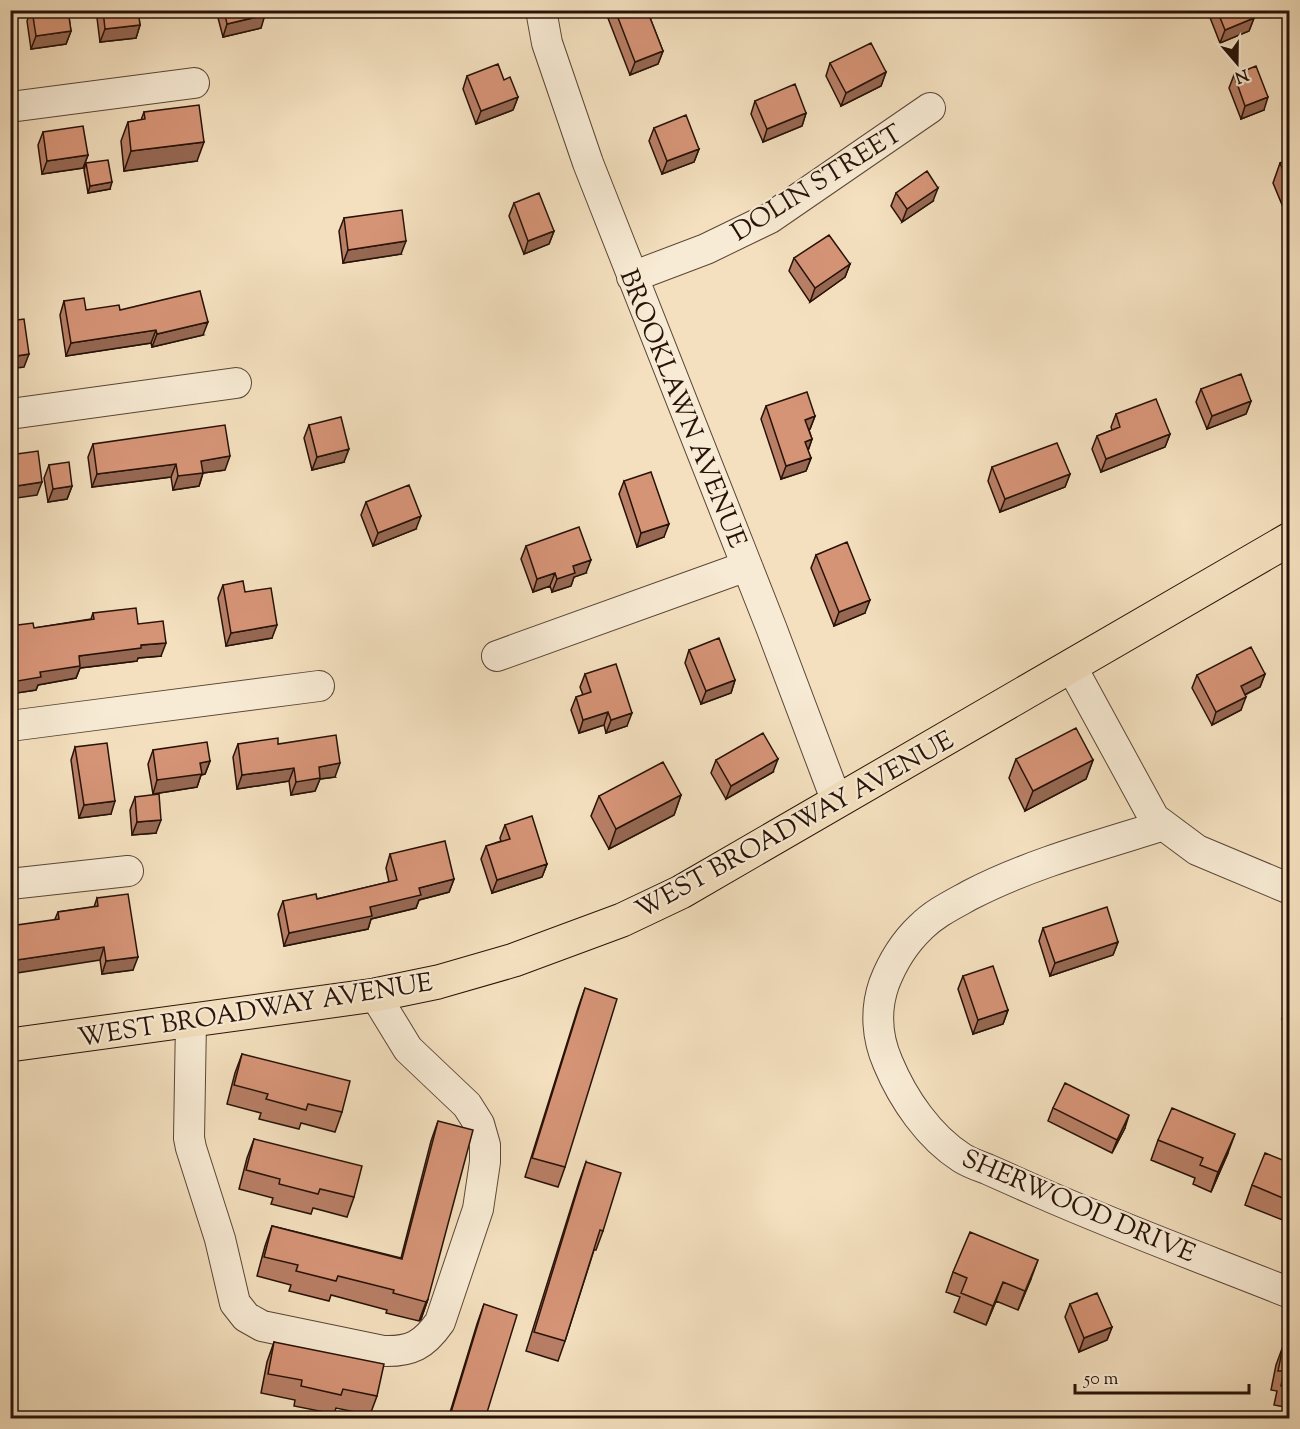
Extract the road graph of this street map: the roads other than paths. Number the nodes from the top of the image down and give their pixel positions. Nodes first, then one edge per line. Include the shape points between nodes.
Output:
1 (541, 10) edge
2 (194, 83) dead end
3 (10, 107) edge
4 (930, 108) dead end
5 (632, 277) junction
6 (236, 383) dead end
7 (10, 414) edge
8 (1290, 539) edge
9 (747, 566) junction
10 (497, 656) dead end
11 (1071, 666) junction
12 (319, 686) dead end
13 (10, 726) edge
14 (837, 802) junction
15 (1161, 826) junction
16 (128, 871) dead end
17 (10, 884) edge
18 (1290, 889) edge
19 (375, 995) junction
20 (191, 1021) junction
21 (10, 1045) edge
22 (1290, 1293) edge

1 - 5 street, BROOKLAWN AVENUE via 547,43
2 - 3 street
4 - 5 street, DOLIN STREET via 770,218 706,249
5 - 9 street, BROOKLAWN AVENUE
6 - 7 street
8 - 11 main road, WEST BROADWAY AVENUE
9 - 10 street
9 - 14 street, BROOKLAWN AVENUE
11 - 14 main road, WEST BROADWAY AVENUE
11 - 15 street
12 - 13 street
14 - 19 main road, WEST BROADWAY AVENUE via 681,892 622,920 514,960
15 - 18 street via 1197,850
15 - 22 street, SHERWOOD DRIVE via 990,885 943,910 921,927 902,948 881,994 878,1023 883,1053 913,1110 936,1137 963,1159 1076,1209
16 - 17 street
19 - 20 main road, WEST BROADWAY AVENUE
19 - 20 street via 408,1049 467,1105 479,1124 485,1145 478,1209 440,1322 419,1345 400,1352 262,1326 246,1317 235,1303 189,1138
20 - 21 main road, WEST BROADWAY AVENUE

